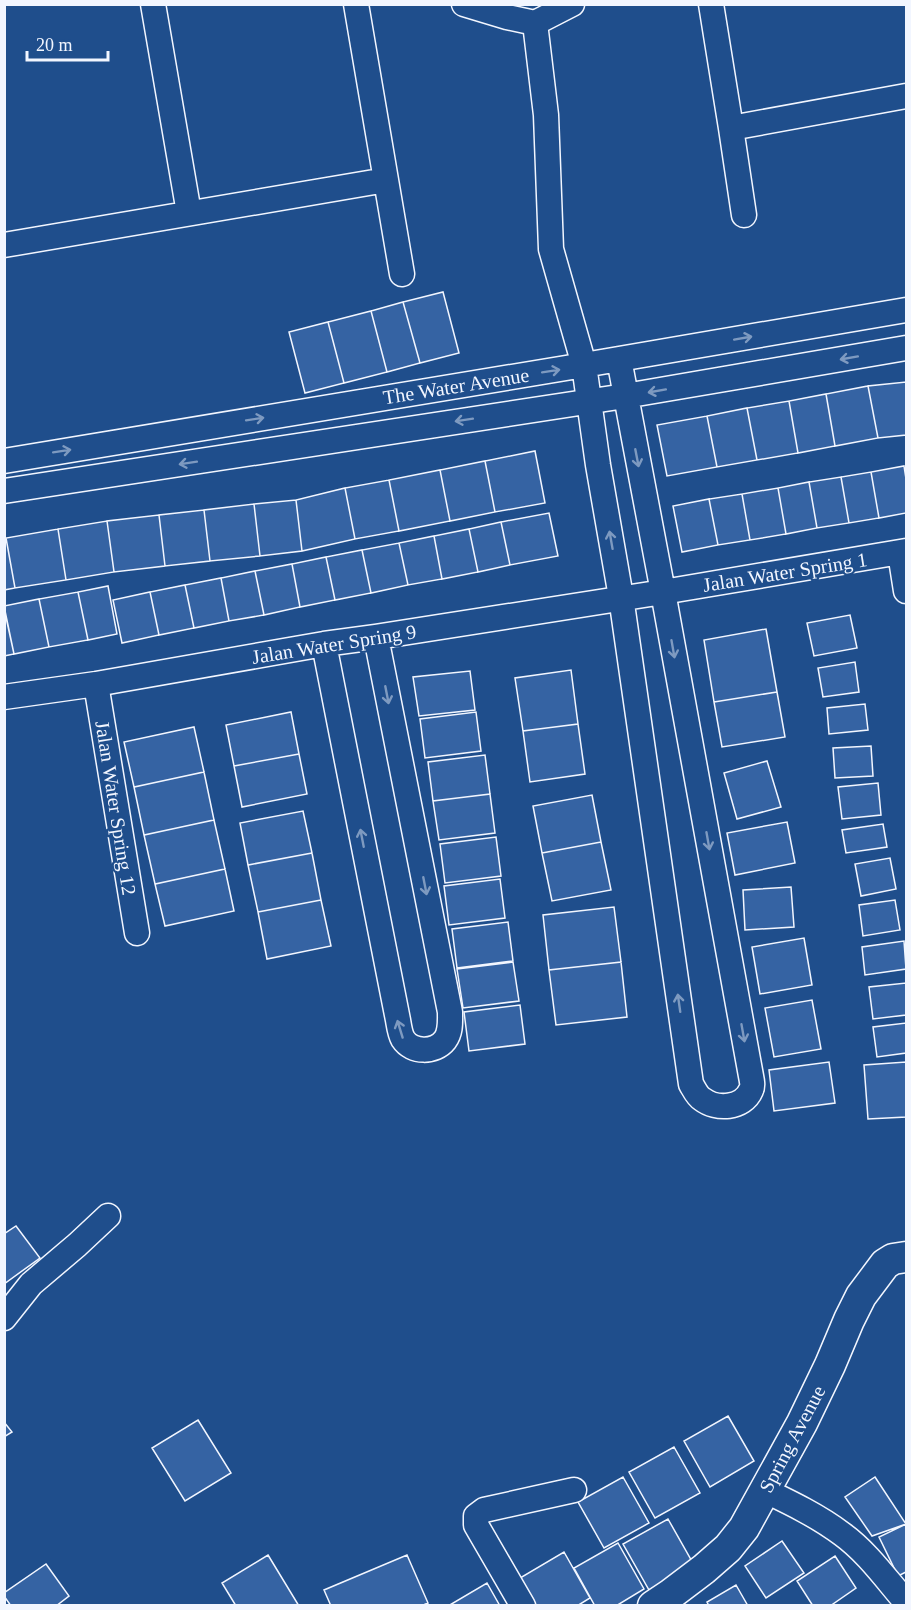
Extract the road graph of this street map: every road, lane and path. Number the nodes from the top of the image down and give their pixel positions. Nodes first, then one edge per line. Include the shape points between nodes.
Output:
1 (153, 4) edge
2 (356, 4) edge
3 (464, 4) edge
4 (572, 4) edge
5 (711, 4) edge
6 (536, 23) junction
7 (906, 96) edge
8 (731, 128) junction
9 (386, 180) junction
10 (189, 213) junction
11 (744, 215) dead end
12 (4, 245) edge
13 (402, 274) dead end
14 (906, 310) edge
15 (906, 348) edge
16 (619, 359) junction
17 (584, 365) junction
18 (625, 396) junction
19 (589, 401) junction
20 (4, 461) edge
21 (4, 491) edge
22 (903, 552) edge
23 (906, 591) edge
24 (663, 592) junction
25 (621, 597) junction
26 (376, 637) junction
27 (324, 644) junction
28 (96, 684) junction
29 (4, 697) edge
30 (136, 933) dead end
31 (108, 1216) dead end
32 (906, 1257) edge
33 (4, 1318) edge
34 (574, 1490) dead end
35 (764, 1490) junction
36 (906, 1602) edge
37 (523, 1605) edge
38 (653, 1605) edge

1 - 10 street
2 - 9 street
3 - 6 street
4 - 6 street
5 - 8 street
6 - 17 street via 546,115 551,249
7 - 8 street
8 - 11 street
9 - 10 street
9 - 13 street
10 - 12 street
16 -> 14 street, The Water Avenue
15 -> 18 street, The Water Avenue
16 - 17 street, The Water Avenue
16 - 18 street
17 - 19 street
20 -> 17 street, The Water Avenue
18 - 19 street, The Water Avenue
18 -> 24 street
19 -> 21 street, The Water Avenue
25 -> 19 street
22 - 23 street
22 - 24 street, Jalan Water Spring 1
24 - 25 street, Jalan Water Spring 9
24 -> 25 street via 751,1076 752,1088 746,1098 730,1107 700,1099 691,1084
25 - 26 street, Jalan Water Spring 9
26 - 27 street, Jalan Water Spring 9
26 -> 27 street via 450,1012 445,1040 426,1050 412,1048 403,1039 398,1020
27 - 28 street, Jalan Water Spring 9
28 - 29 street, Jalan Water Spring 9
28 - 30 street, Jalan Water Spring 12
31 - 33 street via 31,1284
32 - 35 street, Spring Avenue via 885,1264 861,1296 802,1423
34 - 37 street via 484,1510 476,1516 476,1525
35 - 36 street via 843,1534
35 - 38 street, Spring Avenue via 744,1528 728,1548

